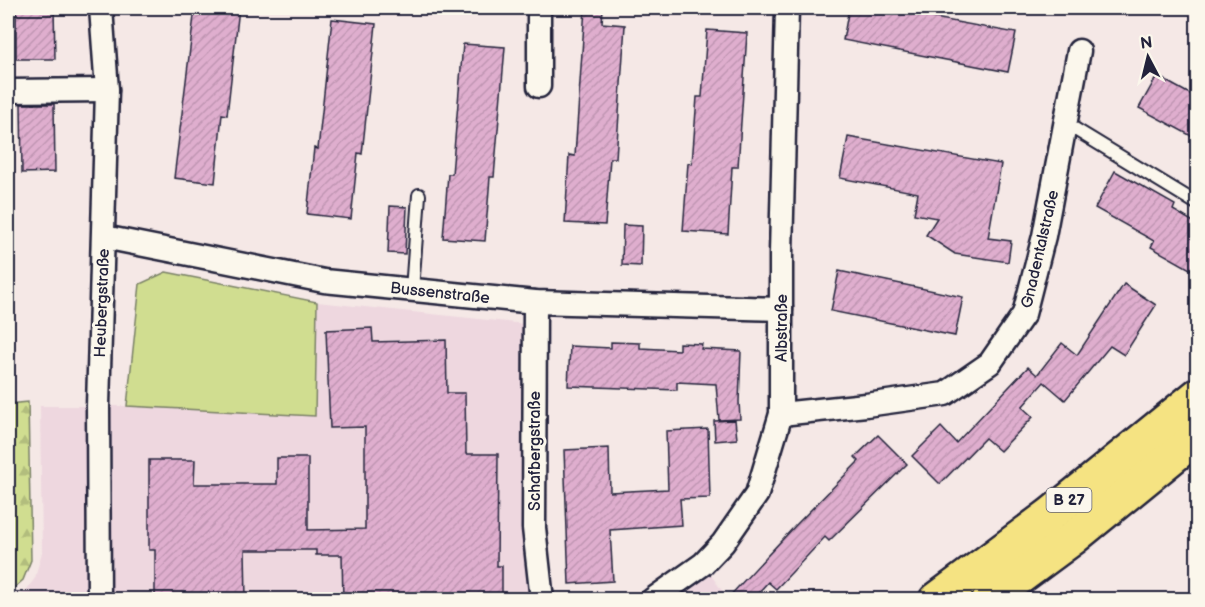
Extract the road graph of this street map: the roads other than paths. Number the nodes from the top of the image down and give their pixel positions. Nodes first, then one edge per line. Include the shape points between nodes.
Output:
1 (101, 8) edge
2 (539, 8) edge
3 (787, 8) edge
4 (1079, 51) dead end
5 (539, 86) dead end
6 (107, 90) junction
7 (8, 91) edge
8 (1065, 123) junction
9 (419, 195) dead end
10 (1197, 204) edge
11 (104, 237) junction
12 (412, 290) junction
13 (535, 302) junction
14 (781, 309) junction
15 (1197, 395) edge
16 (781, 414) junction
17 (1197, 436) edge
18 (99, 600) edge
19 (542, 600) edge
20 (652, 600) edge
21 (936, 600) edge
22 (989, 600) edge

1 - 6 street, Heubergstraße
2 - 5 street
3 - 14 street, Albstraße
4 - 8 street, Gnadentalstraße
6 - 7 street
6 - 11 street, Heubergstraße
8 - 10 lane
8 - 16 street, Gnadentalstraße via 1044,236 1024,314 990,363 945,394
9 - 12 lane
11 - 12 street, Bussenstraße via 324,281
11 - 18 street, Heubergstraße via 98,406
12 - 13 street, Bussenstraße
13 - 14 street, Bussenstraße
13 - 19 street, Schafbergstraße via 534,528
14 - 16 street, Albstraße
15 - 21 highway, B 27 via 1050,515
16 - 20 street, Albstraße via 758,494 703,564
17 - 22 highway, B 27

